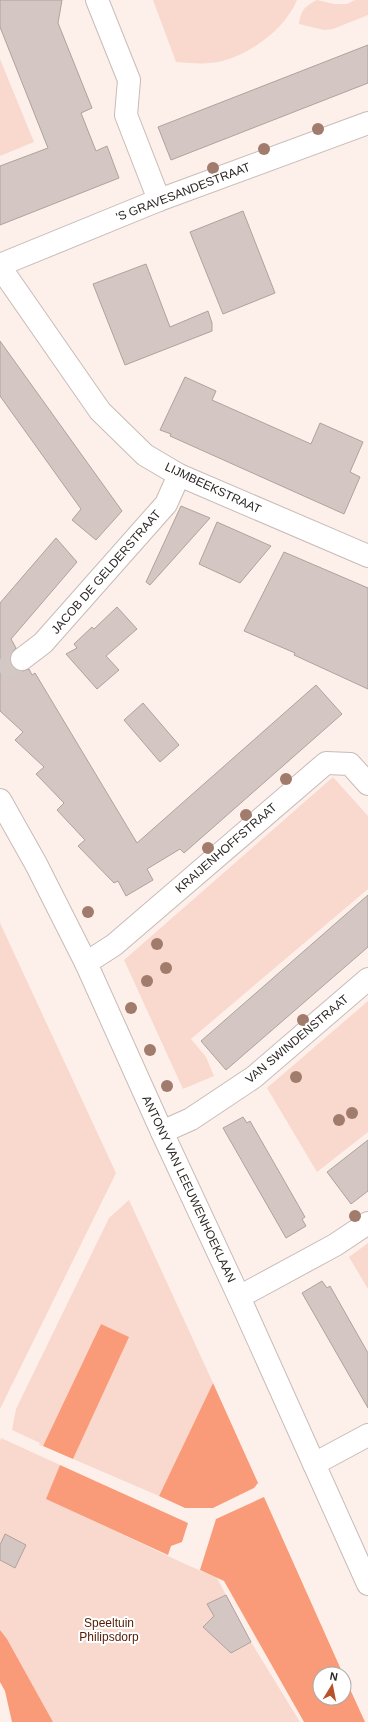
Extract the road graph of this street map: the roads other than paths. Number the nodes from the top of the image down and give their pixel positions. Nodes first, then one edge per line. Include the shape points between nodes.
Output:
1 (97, 0) edge
2 (368, 123) edge
3 (159, 200) junction
4 (0, 266) edge
5 (179, 475) junction
6 (368, 556) edge
7 (22, 659) tunnel mouth
8 (368, 784) edge
9 (0, 800) edge
10 (86, 963) junction
11 (368, 979) edge
12 (162, 1132) junction
13 (368, 1223) edge
14 (239, 1297) junction
15 (368, 1434) edge
16 (314, 1464) junction
17 (368, 1584) edge

1 - 3 street via 129,80 126,115
2 - 3 street, 'S GRAVESANDESTRAAT
3 - 4 street, 'S GRAVESANDESTRAAT
4 - 5 street, LIJMBEEKSTRAAT via 100,411 145,455
5 - 6 street, LIJMBEEKSTRAAT
5 - 7 street, JACOB DE GELDERSTRAAT via 166,504 43,643
8 - 10 street, KRAIJENHOFFSTRAAT via 350,764 326,763 114,945
9 - 10 street, ANTONY VAN LEEUWENHOEKLAAN
10 - 12 street, ANTONY VAN LEEUWENHOEKLAAN
11 - 12 street, VAN SWINDENSTRAAT via 254,1077 191,1119
12 - 14 street, ANTONY VAN LEEUWENHOEKLAAN
13 - 14 street via 335,1245
14 - 16 street, ANTONY VAN LEEUWENHOEKLAAN
15 - 16 street
16 - 17 street, ANTONY VAN LEEUWENHOEKLAAN

